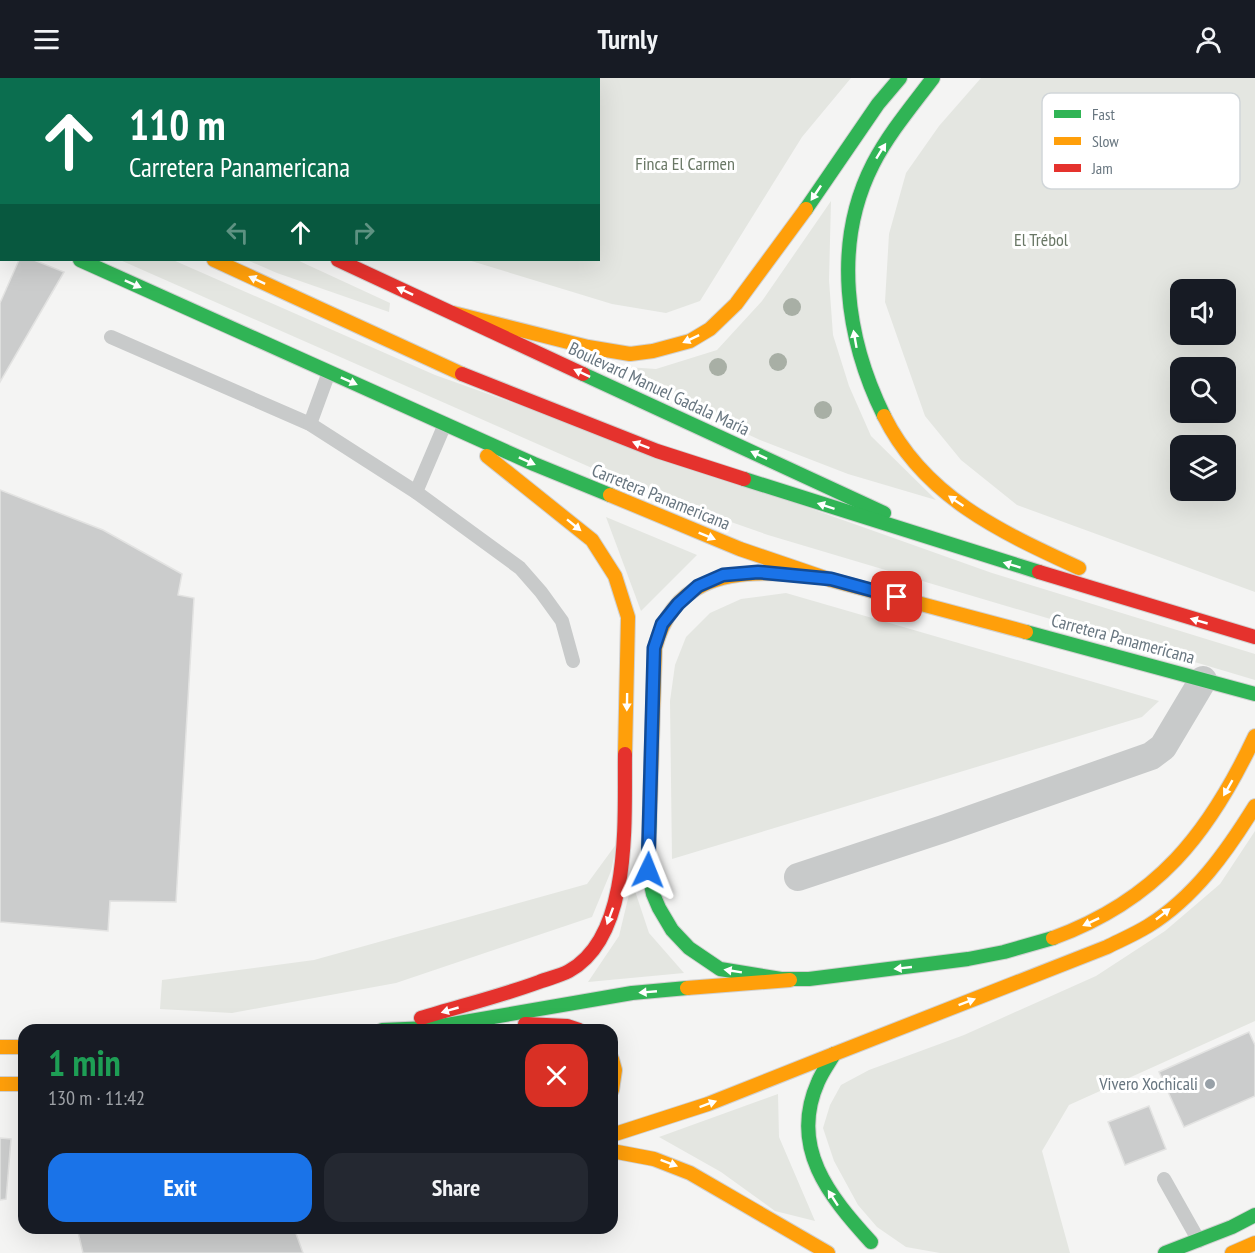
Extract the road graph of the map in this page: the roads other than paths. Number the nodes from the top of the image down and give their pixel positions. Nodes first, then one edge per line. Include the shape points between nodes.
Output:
1 (900, 78) edge
2 (933, 78) edge
3 (82, 261) edge
4 (216, 261) edge
5 (340, 261) edge
6 (453, 313) junction
7 (111, 337) dead end
8 (329, 372) junction
9 (310, 424) junction
10 (445, 424) junction
11 (416, 492) junction
12 (964, 550) junction
13 (831, 579) junction
14 (1175, 615) junction
15 (1255, 638) edge
16 (573, 661) dead end
17 (1203, 680) junction
18 (1255, 694) edge
19 (1255, 736) edge
20 (1255, 806) edge
21 (798, 877) dead end
22 (790, 980) junction
23 (401, 1024) edge
24 (452, 1024) edge
25 (517, 1024) edge
26 (548, 1024) edge
27 (0, 1047) edge
28 (18, 1047) edge
29 (834, 1054) junction
30 (0, 1084) edge
31 (18, 1084) edge
32 (618, 1133) edge
33 (618, 1152) edge
34 (1164, 1179) dead end
35 (1255, 1215) edge
36 (1199, 1240) junction
37 (1255, 1243) edge
38 (875, 1245) dead end
39 (828, 1253) edge
40 (1165, 1253) edge
41 (1232, 1253) edge

1 -> 6 main road via 736,304 710,329 690,341 630,354
14 -> 2 main road via 995,528 945,494 907,455 876,404 856,348 847,294 849,244 859,197 877,157
3 -> 8 main road, Carretera Panamericana
12 -> 4 main road, Carretera Panamericana via 627,440 482,383
6 -> 5 main road, Boulevard Manuel Gadala María
12 -> 6 main road, Boulevard Manuel Gadala María
7 - 9 lane
8 - 9 lane
8 -> 10 main road, Carretera Panamericana
9 - 11 lane
10 - 11 lane
10 -> 13 main road, Carretera Panamericana via 650,513
10 -> 23 main road via 592,540 615,576 628,617 623,862 611,917 597,945 583,961 569,971 524,988
11 - 16 lane via 520,568 562,621
14 -> 12 main road, Carretera Panamericana
13 - 17 main road, Carretera Panamericana
22 -> 13 main road via 721,969 682,942 653,896 648,870 654,648 662,624 678,604 698,586 723,575 758,572
15 -> 14 main road, Carretera Panamericana
17 - 18 main road, Carretera Panamericana
17 - 21 street via 1167,741 1152,756
19 -> 22 main road via 1204,828 1137,895 1095,920 1055,937 995,954 944,964
29 -> 20 main road via 1107,947 1150,925 1211,871
22 -> 24 main road via 632,993
25 - 26 main road
27 - 28 main road
32 -> 29 main road via 708,1104
38 -> 29 main road via 832,1198 806,1138 813,1091
30 - 31 main road
33 -> 39 main road via 665,1161 701,1177
34 - 36 lane
35 - 36 main road
36 - 40 main road
37 - 41 main road

